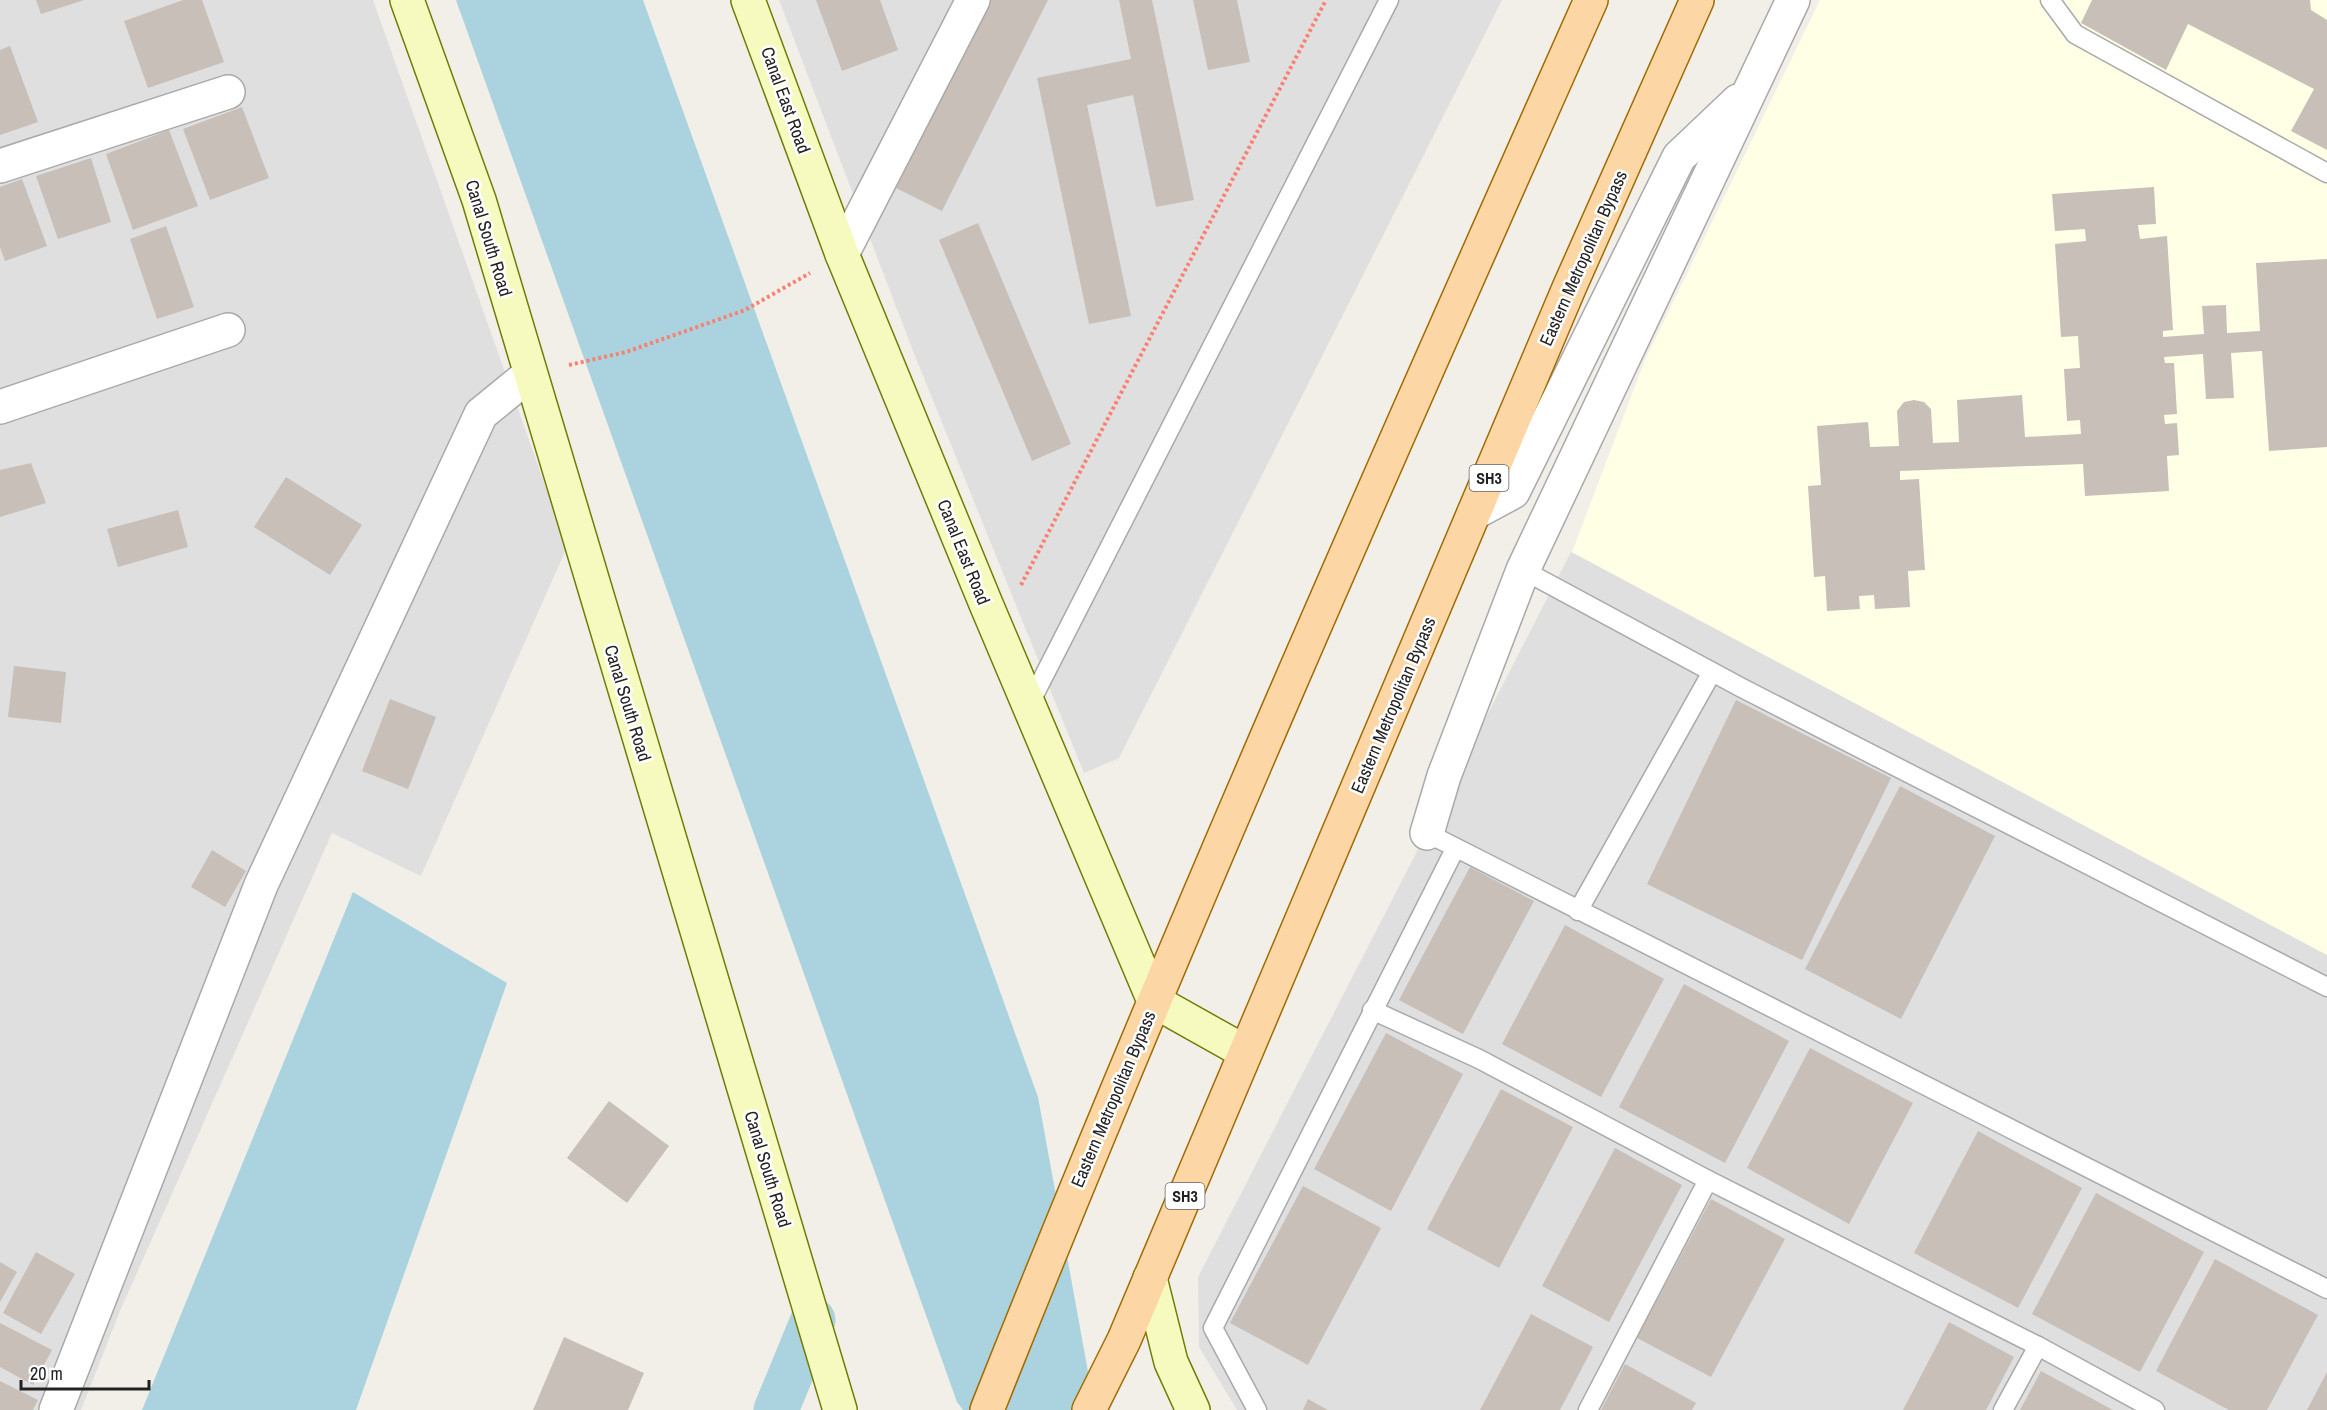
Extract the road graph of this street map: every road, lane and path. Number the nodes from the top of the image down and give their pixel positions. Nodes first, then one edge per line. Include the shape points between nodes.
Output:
1 (407, 0) edge
2 (748, 0) edge
3 (1326, 0) edge
4 (1389, 0) edge
5 (1591, 0) edge
6 (1697, 0) edge
7 (1793, 0) edge
8 (2050, 0) edge
9 (960, 9) edge
10 (1750, 89) junction
11 (228, 92) dead end
12 (0, 166) edge
13 (2327, 173) edge
14 (842, 254) junction
15 (228, 330) dead end
16 (530, 374) junction
17 (0, 407) edge
18 (1474, 513) junction
19 (1523, 570) junction
20 (997, 631) junction
21 (1712, 672) junction
22 (1029, 705) junction
23 (1427, 833) joint
24 (1462, 852) junction
25 (1578, 911) junction
26 (2327, 987) edge
27 (1154, 1001) junction
28 (1372, 1010) junction
29 (1245, 1052) junction
30 (1708, 1180) junction
31 (1150, 1278) junction
32 (2327, 1289) edge
33 (2038, 1346) junction
34 (56, 1410) edge
35 (840, 1410) edge
36 (987, 1410) edge
37 (1089, 1410) edge
38 (1193, 1410) edge
39 (1257, 1410) edge
40 (1588, 1410) edge
41 (2003, 1410) edge
42 (2155, 1410) edge

1 - 16 street, Canal South Road via 479,200
2 - 14 street, Canal East Road
3 - 20 path
4 - 22 lane
5 - 27 main road, Eastern Metropolitan Bypass
6 - 18 main road, Eastern Metropolitan Bypass / SH3
7 - 10 street
8 - 13 lane via 2075,34
9 - 14 street
10 - 18 street via 1679,157 1513,492
10 - 19 street
11 - 12 street
14 - 16 path via 745,310 626,352
14 - 20 street, Canal East Road
15 - 17 street
16 - 34 street via 481,414 261,885
16 - 35 street, Canal South Road
18 - 29 main road, Eastern Metropolitan Bypass / SH3
19 - 21 lane
19 - 23 street via 1444,776
20 - 22 street, Canal East Road
21 - 25 lane
21 - 26 lane
22 - 27 street, Canal East Road
23 - 24 lane
24 - 25 lane
24 - 28 lane
25 - 32 lane
27 - 29 street
27 - 36 main road, Eastern Metropolitan Bypass
28 - 30 lane via 1479,1059
28 - 39 lane via 1214,1328
29 - 31 main road, Eastern Metropolitan Bypass / SH3
30 - 33 lane
30 - 40 lane
31 - 37 main road, Eastern Metropolitan Bypass / SH3
31 - 38 street via 1171,1362
33 - 41 lane
33 - 42 lane

